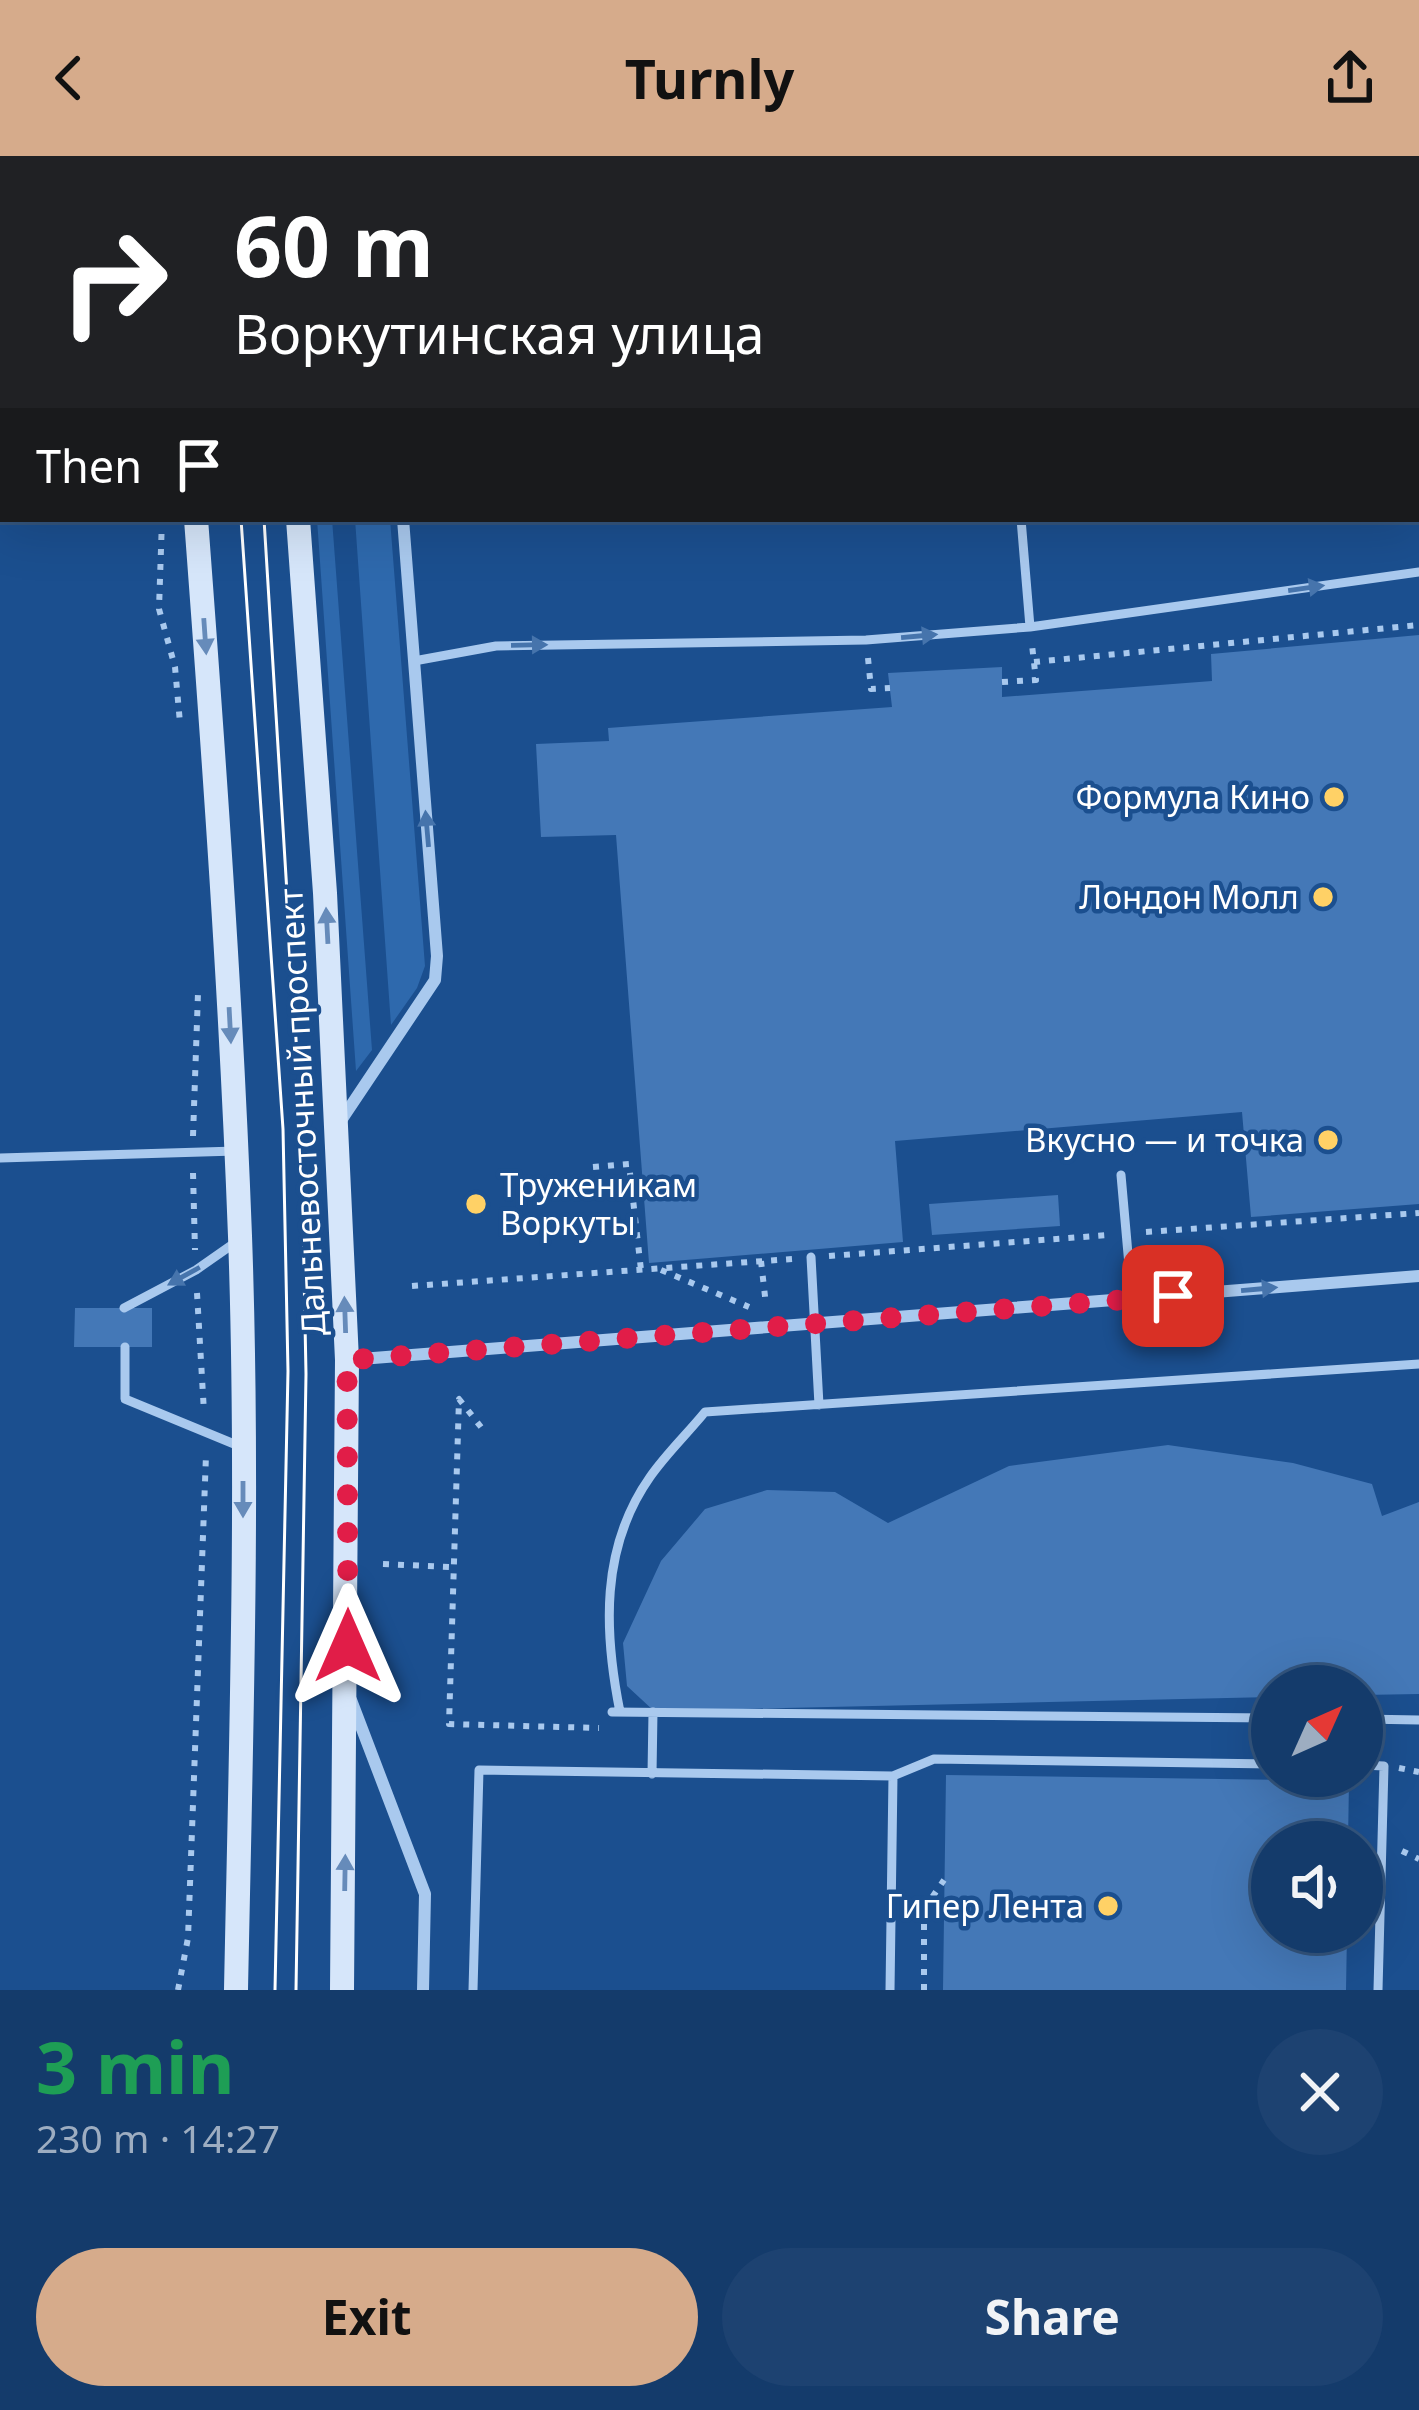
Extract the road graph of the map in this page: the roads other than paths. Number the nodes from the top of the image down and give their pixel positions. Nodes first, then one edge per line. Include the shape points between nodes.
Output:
1 (196, 522) edge
2 (298, 522) edge
3 (403, 522) edge
4 (1021, 522) edge
5 (1419, 572) edge
6 (1030, 627) junction
7 (414, 662) junction
8 (338, 1126) junction
9 (236, 1151) junction
10 (0, 1158) edge
11 (1121, 1175) dead end
12 (240, 1239) junction
13 (811, 1257) road end
14 (1419, 1276) edge
15 (1132, 1299) junction
16 (124, 1308) dead end
17 (814, 1322) junction
18 (124, 1347) dead end
19 (347, 1360) junction
20 (1419, 1364) edge
21 (819, 1405) junction
22 (243, 1448) junction
23 (348, 1693) junction
24 (653, 1712) junction
25 (1251, 1718) edge
26 (1383, 1719) edge
27 (1419, 1720) edge
28 (1251, 1764) edge
29 (1383, 1766) edge
30 (652, 1774) junction
31 (893, 1777) junction
32 (236, 1990) edge
33 (342, 1990) edge
34 (423, 1990) edge
35 (473, 1990) edge
36 (890, 1990) edge
37 (1378, 1990) edge

1 -> 9 main road, Дальневосточный проспект
8 -> 2 main road, Дальневосточный проспект
3 - 7 street
4 - 6 lane
6 -> 5 lane
7 -> 6 lane via 496,646 866,640
8 -> 7 street via 435,980
19 -> 8 main road, Дальневосточный проспект
9 - 10 lane
9 - 12 main road, Дальневосточный проспект
11 - 15 lane
12 -> 16 lane
12 - 22 main road, Дальневосточный проспект
13 - 17 lane
15 -> 14 street
15 - 17 street
17 - 19 street
17 - 21 lane
18 - 22 lane via 125,1399
19 - 23 main road, Дальневосточный проспект
20 - 21 lane
21 - 24 lane via 704,1412 648,1479 624,1531 606,1607 616,1712
22 -> 32 main road, Дальневосточный проспект
33 -> 23 main road, Дальневосточный проспект
23 - 34 street via 424,1894
24 - 25 lane
24 - 30 lane
26 - 27 lane
28 - 31 lane via 934,1759
29 - 37 lane
30 - 31 lane
30 - 35 lane via 479,1771
31 - 36 lane

